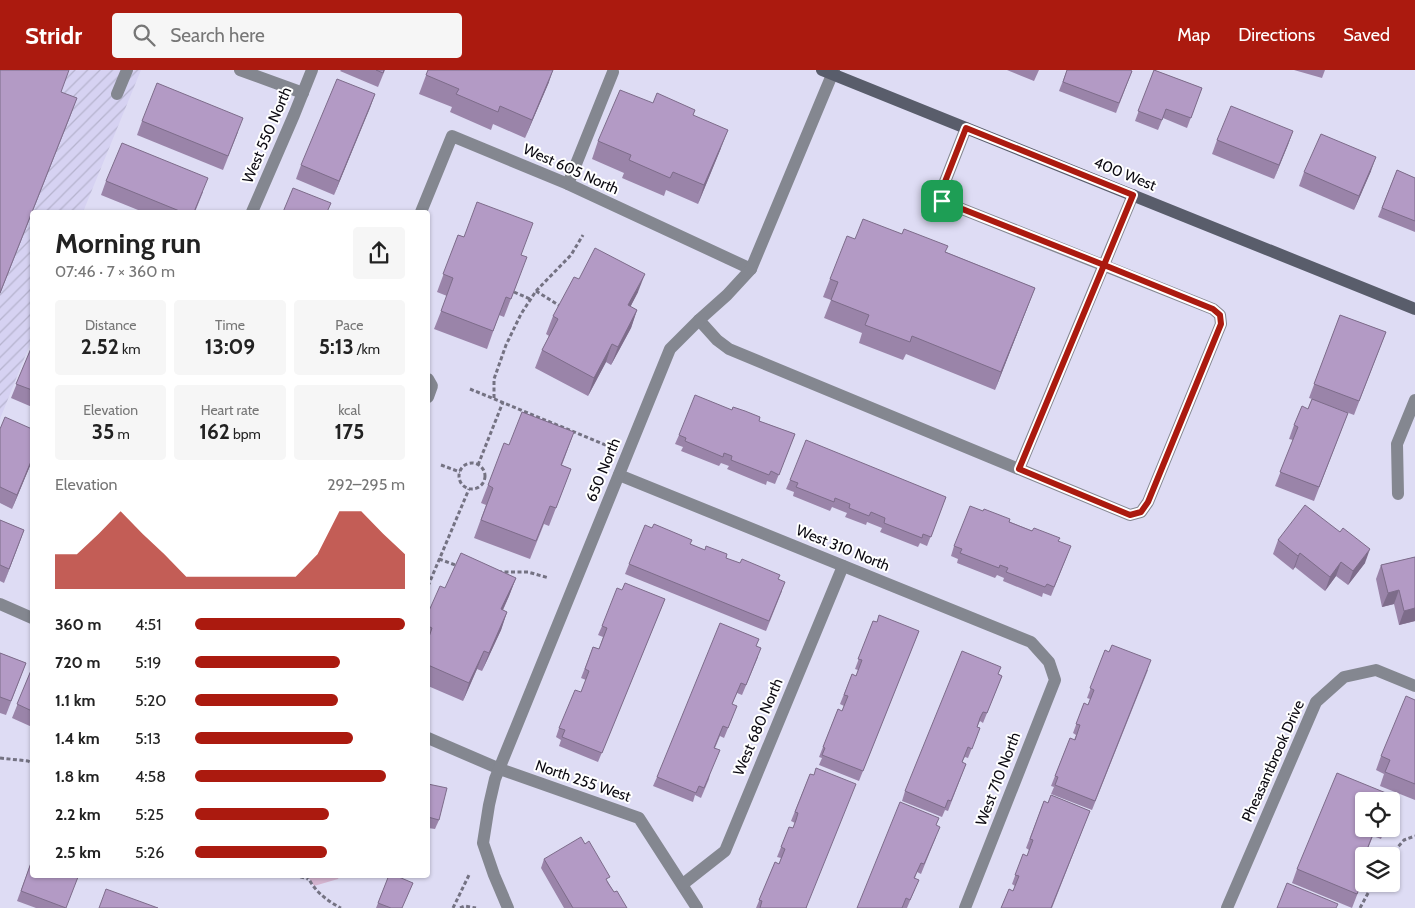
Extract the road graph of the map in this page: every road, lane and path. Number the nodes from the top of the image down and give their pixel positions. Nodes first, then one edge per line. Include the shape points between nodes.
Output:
1 (127, 70) edge
2 (240, 70) edge
3 (312, 70) edge
4 (830, 71) edge
5 (613, 72) dead end
6 (303, 93) junction
7 (118, 94) dead end
8 (966, 128) junction
9 (568, 184) junction
10 (1133, 195) junction
11 (253, 210) edge
12 (422, 210) edge
13 (583, 235) dead end
14 (1104, 265) junction
15 (751, 269) junction
16 (536, 291) junction
17 (514, 292) edge
18 (530, 299) junction
19 (561, 307) edge
20 (1415, 309) edge
21 (699, 320) junction
22 (470, 389) dead end
23 (494, 398) junction
24 (1415, 400) edge
25 (503, 402) junction
26 (608, 446) dead end
27 (440, 465) dead end
28 (478, 465) junction
29 (1019, 469) junction
30 (460, 472) junction
31 (619, 475) junction
32 (469, 489) junction
33 (1398, 494) dead end
34 (439, 559) junction
35 (843, 566) junction
36 (462, 568) edge
37 (496, 572) edge
38 (430, 577) edge
39 (549, 578) dead end
40 (0, 604) edge
41 (30, 617) edge
42 (1049, 662) joint
43 (1415, 686) edge
44 (430, 739) edge
45 (0, 758) edge
46 (30, 762) edge
47 (500, 769) junction
48 (1415, 836) edge
49 (1398, 847) edge
50 (469, 875) dead end
51 (309, 878) edge
52 (683, 884) junction
53 (1369, 892) edge
54 (341, 908) edge
55 (454, 908) edge
56 (460, 908) edge
57 (476, 908) edge
58 (508, 908) edge
59 (697, 908) edge
60 (965, 908) edge
61 (1227, 908) edge
62 (1360, 908) edge

1 - 7 street
2 - 6 street
3 - 6 street, West 550 North
4 - 8 street, 400 West
4 - 15 street, 650 North
5 - 9 street
6 - 11 street, West 550 North
8 - 10 street, 400 West
8 - 14 street via 939,197 942,201
9 - 12 street, West 605 North via 452,136
9 - 15 street, West 605 North
10 - 14 street
10 - 20 street, 400 West
13 - 16 path via 571,255
14 - 29 street
14 - 29 street via 1213,309 1220,315 1221,324 1148,502 1141,512 1130,515
15 - 21 street, 650 North
16 - 18 path
16 - 19 path
17 - 18 path
18 - 23 path via 506,345 494,379
21 - 29 street via 729,349
21 - 31 street, 650 North via 670,349
22 - 23 path
23 - 25 path
24 - 33 street via 1397,444
25 - 26 path
25 - 28 path
27 - 30 path
28 - 30 path via 465,465
28 - 32 path via 484,471 485,479 477,488
30 - 32 path via 460,481
31 - 35 street, West 310 North
31 - 47 street, 650 North
32 - 34 path
34 - 36 path
34 - 38 path
35 - 42 street, West 310 North via 1031,642
35 - 52 street, West 680 North via 725,851
37 - 39 path via 528,572
40 - 41 street
42 - 60 street, West 710 North via 1055,680
43 - 61 street, Pheasantbrook Drive via 1376,670 1344,677 1316,702
44 - 47 street, North 255 West
45 - 46 path
47 - 52 street, North 255 West via 639,818
47 - 58 street, 650 North via 488,805 484,843
48 - 49 path via 1404,840
50 - 55 path
51 - 54 path via 324,897
52 - 59 street, North 255 West
53 - 62 path
56 - 57 path

